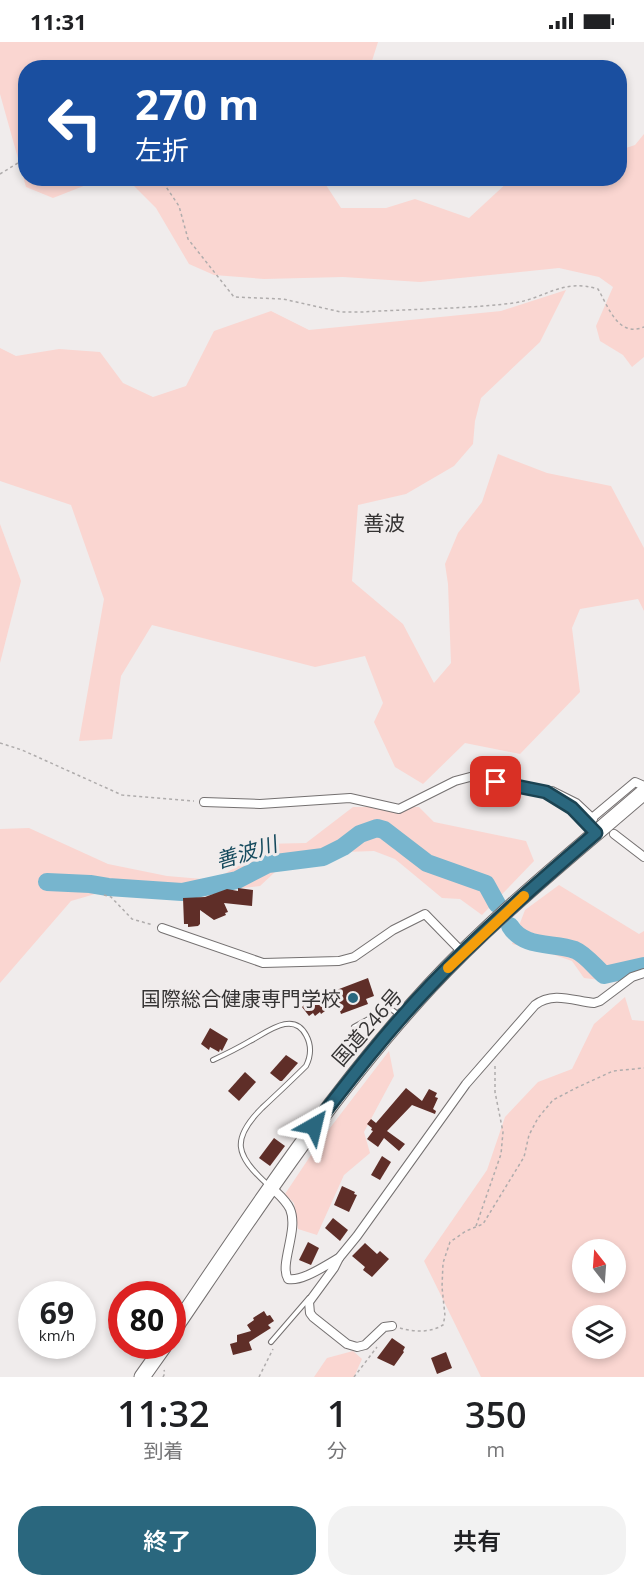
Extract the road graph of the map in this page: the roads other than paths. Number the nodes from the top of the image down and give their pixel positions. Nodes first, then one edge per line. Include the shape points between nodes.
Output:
1 (644, 786) edge
2 (546, 792) junction
3 (644, 792) edge
4 (204, 802) road end
5 (594, 823) junction
6 (614, 834) dead end
7 (644, 857) edge
8 (162, 928) road end
9 (463, 953) junction
10 (644, 973) edge
11 (402, 1018) junction
12 (354, 1027) dead end
13 (213, 1060) dead end
14 (271, 1187) junction
15 (339, 1258) junction
16 (312, 1296) junction
17 (186, 1311) edge
18 (392, 1326) road end
19 (273, 1344) road end
20 (155, 1359) edge
21 (142, 1377) edge

1 - 5 street via 635,782
2 - 4 street via 470,777 399,809 350,798 260,804
2 - 5 street
2 - 5 street via 553,791 576,803
3 - 5 highway, 国道246号
5 - 9 highway, 国道246号
6 - 7 street
8 - 9 street via 263,963 339,961 354,957 425,914
9 - 11 highway, 国道246号
10 - 15 street via 632,977 600,1001 554,997 540,1001 466,1084
11 - 12 lane via 391,1009 385,1010
11 - 14 highway, 国道246号 via 352,1076
13 - 14 lane via 284,1024 297,1025 307,1035 311,1051 306,1066 254,1116 241,1135 245,1158
14 - 15 street via 291,1211 285,1272 288,1279 301,1278
14 - 17 highway, 国道246号
15 - 16 street
16 - 18 street via 310,1313 350,1346 365,1345 382,1328
16 - 19 lane via 304,1301
20 - 21 highway

